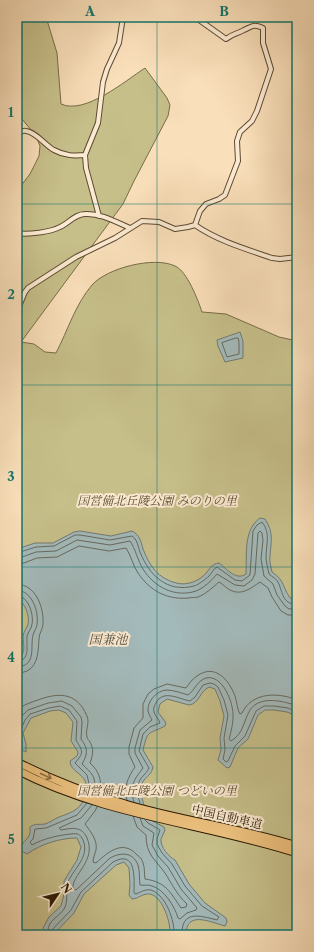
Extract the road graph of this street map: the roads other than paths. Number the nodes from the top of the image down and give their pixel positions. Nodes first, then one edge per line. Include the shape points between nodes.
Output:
1 (123, 17) edge
2 (195, 17) edge
3 (17, 133) edge
4 (85, 155) junction
5 (99, 216) junction
6 (195, 225) junction
7 (130, 228) junction
8 (17, 233) edge
9 (297, 257) edge
10 (17, 311) edge
11 (17, 762) edge
12 (17, 770) edge
13 (75, 792) junction
14 (148, 813) junction
15 (297, 846) edge
16 (297, 853) edge

1 - 4 street via 119,43 103,82 98,123
2 - 6 street via 226,39 249,26 263,28 263,43 271,69 257,111 252,121 240,132 237,141 238,161 225,195 206,204 200,211
3 - 4 street via 26,130 66,155
4 - 5 street
5 - 7 street
5 - 8 street via 78,215 55,229
6 - 7 street via 175,229 159,222 146,221
6 - 9 street via 226,242 272,258
7 - 10 street via 35,283 25,292
11 -> 13 highway, 中国自動車道
12 - 13 highway, 中国自動車道
13 - 14 highway, 中国自動車道 via 98,803
14 - 15 highway, 中国自動車道 via 239,831
14 - 16 highway, 中国自動車道

